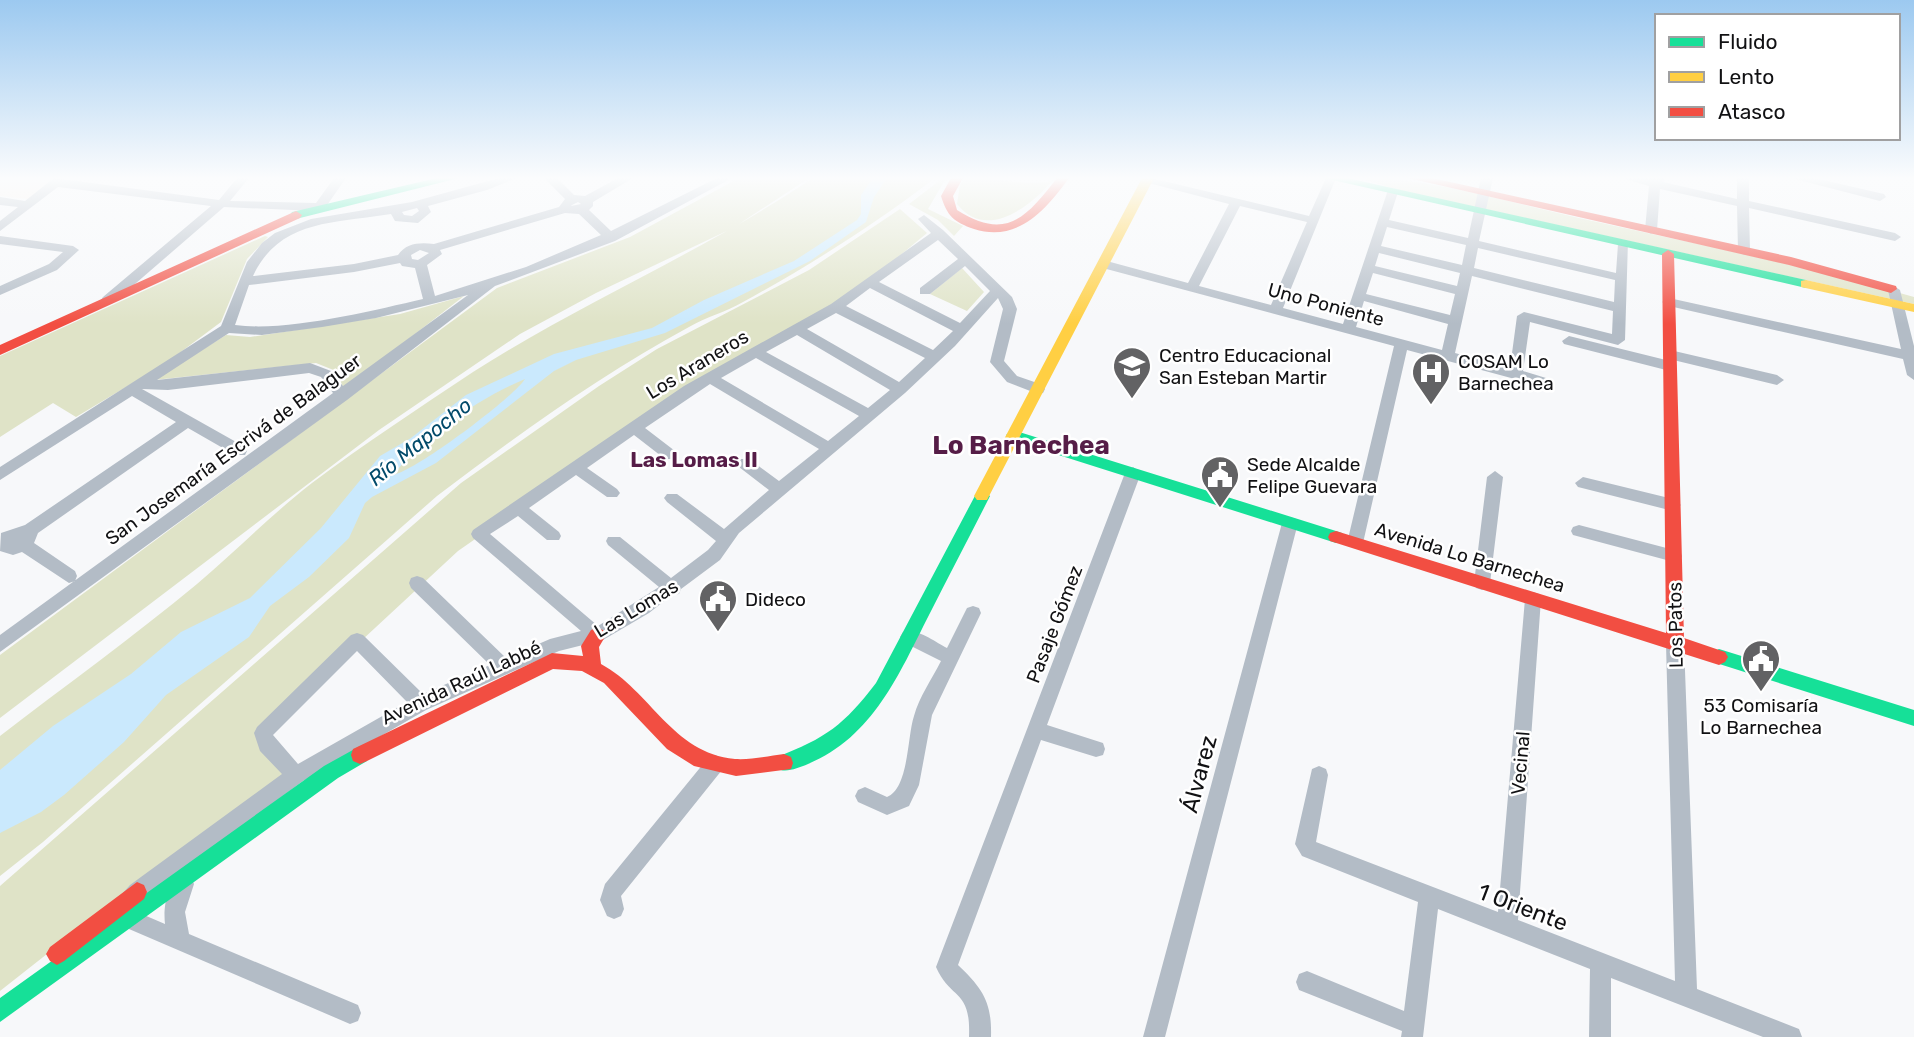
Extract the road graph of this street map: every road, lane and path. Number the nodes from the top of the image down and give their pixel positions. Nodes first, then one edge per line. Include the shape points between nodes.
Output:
1 (194, 226) edge
2 (274, 226) edge
3 (302, 226) edge
4 (415, 226) edge
5 (500, 226) edge
6 (602, 226) edge
7 (632, 226) edge
8 (932, 226) edge
9 (983, 226) edge
10 (1008, 226) edge
11 (1123, 226) edge
12 (1223, 226) edge
13 (1311, 226) edge
14 (1381, 226) edge
15 (1401, 226) edge
16 (1476, 226) edge
17 (1547, 226) edge
18 (1637, 226) edge
19 (1652, 226) edge
20 (1744, 226) edge
21 (1846, 226) edge
22 (1651, 230) junction
23 (939, 233) junction
24 (611, 237) junction
25 (1895, 237) dead end
26 (0, 240) edge
27 (1472, 243) junction
28 (1624, 244) junction
29 (418, 246) junction
30 (434, 248) junction
31 (1374, 248) junction
32 (1744, 251) junction
33 (1668, 254) junction
34 (403, 257) junction
35 (965, 260) junction
36 (420, 264) junction
37 (1103, 264) junction
38 (1368, 268) junction
39 (1466, 270) junction
40 (1622, 278) junction
41 (247, 281) junction
42 (870, 284) junction
43 (489, 286) junction
44 (1191, 289) junction
45 (0, 290) edge
46 (925, 291) dead end
47 (997, 291) junction
48 (1461, 292) junction
49 (1359, 296) junction
50 (1914, 296) edge
51 (1895, 297) junction
52 (430, 302) junction
53 (1669, 302) junction
54 (104, 303) junction
55 (1529, 305) junction
56 (836, 307) junction
57 (1620, 308) junction
58 (1914, 308) edge
59 (1275, 311) junction
60 (1455, 321) junction
61 (227, 328) junction
62 (799, 330) junction
63 (962, 330) junction
64 (1348, 330) junction
65 (1569, 341) dead end
66 (1401, 344) junction
67 (0, 350) edge
68 (757, 353) junction
69 (1448, 356) junction
70 (1912, 356) edge
71 (935, 358) junction
72 (1670, 360) junction
73 (1516, 374) junction
74 (1914, 375) edge
75 (709, 377) junction
76 (1541, 380) dead end
77 (1777, 380) dead end
78 (136, 387) junction
79 (1038, 388) junction
80 (900, 389) junction
81 (342, 396) junction
82 (869, 415) junction
83 (188, 421) junction
84 (634, 426) junction
85 (1013, 435) junction
86 (829, 448) junction
87 (267, 450) junction
88 (240, 451) junction
89 (670, 455) dead end
90 (744, 463) dead end
91 (575, 467) junction
92 (242, 468) junction
93 (1133, 473) junction
94 (0, 474) edge
95 (1495, 477) dead end
96 (1583, 483) dead end
97 (780, 490) junction
98 (612, 493) dead end
99 (672, 498) dead end
100 (1672, 505) junction
101 (518, 507) junction
102 (1290, 523) junction
103 (1578, 530) dead end
104 (553, 536) dead end
105 (725, 539) junction
106 (11, 540) edge
107 (614, 541) dead end
108 (1355, 543) junction
109 (1674, 556) junction
110 (98, 574) junction
111 (69, 576) junction
112 (417, 583) dead end
113 (1482, 583) junction
114 (673, 589) junction
115 (70, 595) junction
116 (1533, 599) junction
117 (566, 608) junction
118 (973, 612) dead end
119 (597, 635) junction
120 (909, 637) junction
121 (556, 644) junction
122 (1675, 644) junction
123 (0, 646) edge
124 (950, 657) junction
125 (593, 662) junction
126 (503, 667) junction
127 (420, 704) junction
128 (1914, 718) edge
129 (1036, 730) junction
130 (1096, 749) dead end
131 (715, 764) junction
132 (296, 775) junction
133 (1319, 775) dead end
134 (865, 796) dead end
135 (191, 874) junction
136 (137, 892) junction
137 (1429, 897) junction
138 (614, 909) dead end
139 (129, 919) junction
140 (1507, 927) junction
141 (181, 940) junction
142 (1601, 964) junction
143 (1307, 982) dead end
144 (1686, 997) junction
145 (0, 1001) edge
146 (0, 1011) edge
147 (351, 1013) dead end
148 (1412, 1031) edge
149 (980, 1037) edge
150 (1154, 1037) edge
151 (1600, 1037) edge
152 (1791, 1037) edge

1 - 54 street
2 - 54 main road
3 - 41 street via 263,248
4 - 29 street
5 - 30 street
6 - 24 street
7 - 24 street, San Josemaría Escrivá de Balaguer
8 - 23 street
9 - 10 main road
11 - 37 main road
12 - 44 street
13 - 59 street
14 - 31 street
15 - 27 street
16 - 27 street
17 - 28 main road
18 - 22 main road
19 - 22 street
20 - 32 street
21 - 25 street
22 - 32 main road
23 - 35 street
23 - 42 street, Los Araneros
24 - 43 street, San Josemaría Escrivá de Balaguer
26 - 45 street via 73,250 53,267
27 - 39 street
27 - 40 street
28 - 33 main road
28 - 40 street
29 - 30 street
29 - 34 street
30 - 36 street via 434,257
31 - 38 street
31 - 39 street
32 - 51 main road via 1814,266
33 - 51 main road
33 - 53 main road, Los Patos
34 - 36 street via 406,263
34 - 41 street
35 - 46 street
35 - 47 street
36 - 52 street
37 - 44 street, Uno Poniente
37 - 79 main road
38 - 48 street
38 - 49 street
39 - 48 street
39 - 55 street
40 - 57 street
41 - 61 street
42 - 56 street, Los Araneros
42 - 63 street
43 - 52 street, San Josemaría Escrivá de Balaguer
43 - 81 street, San Josemaría Escrivá de Balaguer
44 - 59 street, Uno Poniente
47 - 63 street, Las Lomas
47 - 79 street via 1010,309 997,362 1012,379
48 - 60 street
49 - 60 street
49 - 64 street
50 - 51 main road
51 - 58 main road
51 - 70 street
52 - 61 street, San Josemaría Escrivá de Balaguer via 261,331
53 - 70 street
53 - 72 main road, Los Patos
54 - 67 main road
55 - 57 street
55 - 57 street via 1618,340
55 - 73 street
56 - 62 street, Los Araneros
56 - 71 street
59 - 64 street, Uno Poniente
60 - 69 street
61 - 78 street
62 - 68 street, Los Araneros
62 - 80 street
63 - 71 street, Las Lomas
64 - 66 street, Uno Poniente
65 - 72 street
66 - 69 street, Uno Poniente
66 - 108 street
68 - 75 street, Los Araneros
68 - 82 street
69 - 73 street, Uno Poniente
70 - 74 street
71 - 80 street, Las Lomas
72 - 77 street
72 - 100 main road, Los Patos
73 - 76 street, Uno Poniente
75 - 84 street, Los Araneros
75 - 86 street
78 - 81 street via 310,368 327,374
78 - 83 street
78 - 94 street
79 - 85 main road
80 - 82 street, Las Lomas
81 - 87 street, San Josemaría Escrivá de Balaguer
82 - 86 street, Las Lomas
83 - 88 street
83 - 106 street
84 - 89 street
84 - 91 street, Los Araneros
85 - 93 main road, Avenida Lo Barnechea
85 - 120 main road
86 - 97 street, Las Lomas
87 - 88 street via 256,446
87 - 92 street, San Josemaría Escrivá de Balaguer
88 - 92 street via 235,460
90 - 97 street
91 - 98 street
91 - 101 street, Los Araneros
92 - 110 street, San Josemaría Escrivá de Balaguer
93 - 102 main road, Avenida Lo Barnechea
93 - 129 street, Pasaje Gómez
95 - 113 street
96 - 100 street
97 - 105 street, Las Lomas
99 - 105 street
100 - 109 main road, Los Patos
101 - 104 street
101 - 117 street, Los Araneros via 479,534
102 - 108 main road, Avenida Lo Barnechea
102 - 150 street, Álvarez
103 - 109 street
105 - 114 street, Las Lomas via 714,555
106 - 111 street
107 - 114 street
108 - 113 main road, Avenida Lo Barnechea
109 - 122 main road, Los Patos
110 - 111 street via 86,571
110 - 115 street, San Josemaría Escrivá de Balaguer
111 - 115 street via 64,587
112 - 126 street
113 - 116 main road, Avenida Lo Barnechea
114 - 119 street, Las Lomas
115 - 123 street, San Josemaría Escrivá de Balaguer
116 - 122 main road, Avenida Lo Barnechea
116 - 140 street, Vecinal
117 - 119 street
117 - 121 street via 565,630
118 - 124 street
119 - 121 street, Las Lomas
119 - 125 main road via 590,646
120 - 124 street
120 - 131 main road via 870,709 835,741 804,757 770,766
121 - 126 street, Las Lomas
122 - 128 main road, Avenida Lo Barnechea
122 - 144 street, Los Patos
124 - 134 street via 923,715 910,785 902,800 887,806
125 - 131 main road via 673,746
125 - 135 main road, Avenida Raúl Labbé via 573,658 552,661 390,738 331,772
126 - 127 street, Las Lomas
127 - 132 street, Las Lomas
127 - 132 street via 357,640 263,733 267,745
129 - 130 street
129 - 149 street, Pasaje Gómez via 947,967 976,998
131 - 138 street via 612,891
132 - 136 street, Las Lomas
133 - 137 street, 1 Oriente via 1305,844 1309,849
135 - 139 main road, Avenida Raúl Labbé
135 - 141 street via 173,910
136 - 139 street via 126,911
136 - 145 main road
137 - 140 street, 1 Oriente
137 - 148 street
139 - 141 street
139 - 146 main road, Avenida Raúl Labbé
140 - 142 street, 1 Oriente
141 - 147 street
142 - 144 street, 1 Oriente
142 - 151 street
143 - 148 street
144 - 152 street, 1 Oriente

